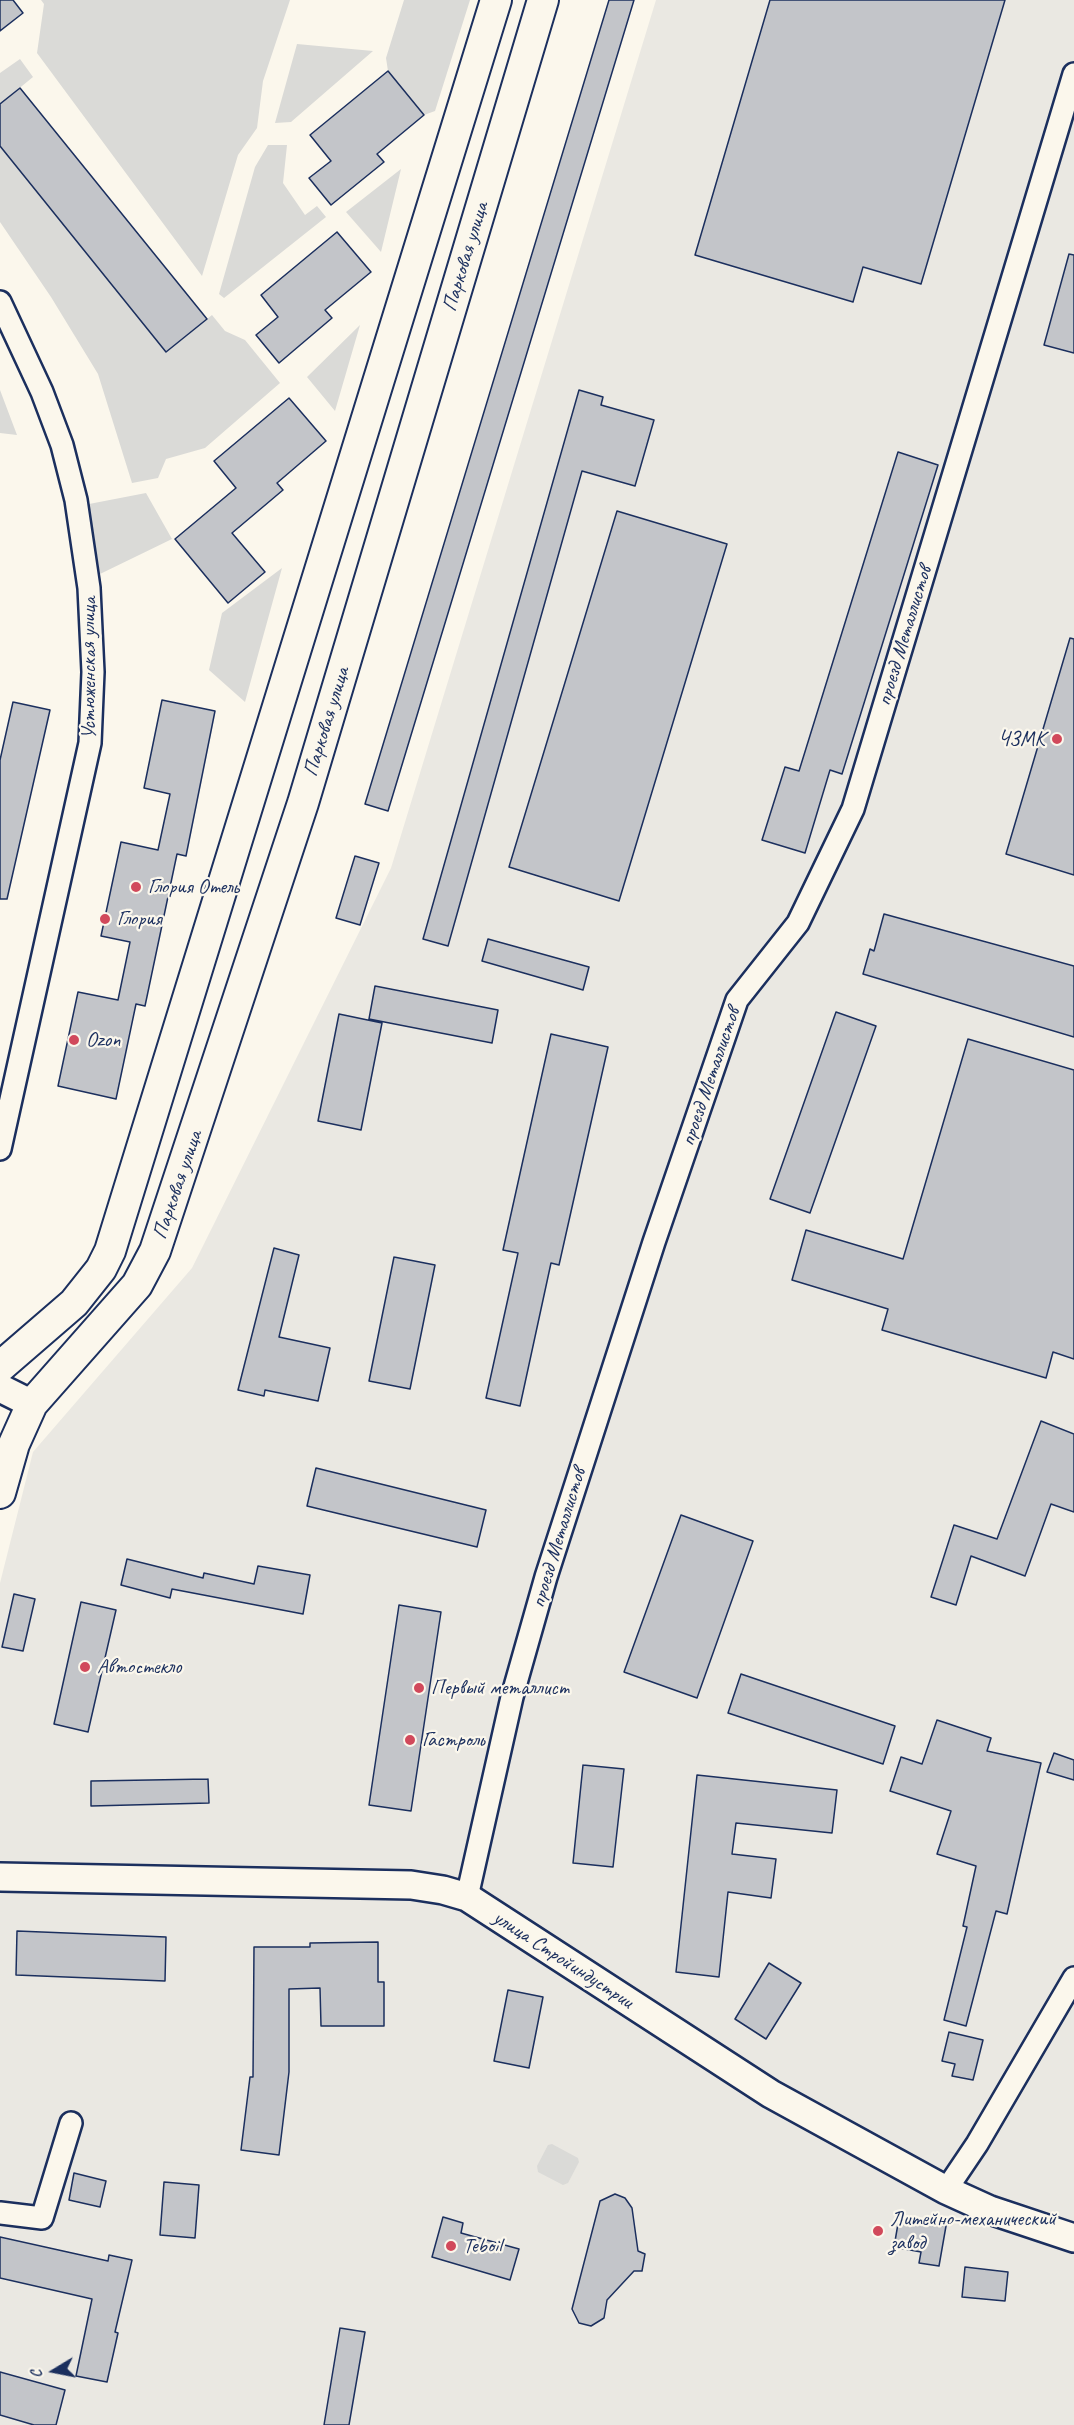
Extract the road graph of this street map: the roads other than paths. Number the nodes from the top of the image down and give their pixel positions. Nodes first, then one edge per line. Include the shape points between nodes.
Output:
1 (496, 0) edge
2 (543, 0) edge
3 (1074, 74) edge
4 (0, 302) edge
5 (0, 1149) edge
6 (0, 1367) edge
7 (0, 1388) edge
8 (32, 1404) junction
9 (0, 1493) edge
10 (0, 1877) edge
11 (467, 1897) junction
12 (1074, 1978) edge
13 (71, 2123) dead end
14 (946, 2190) junction
15 (0, 2213) edge
16 (1074, 2238) edge

1 - 6 main road, Парковая улица via 110,1251 74,1303
2 - 8 main road, Парковая улица via 303,803 159,1242 137,1285
3 - 11 street, проезд Металлистов via 854,809 798,923 738,1000 654,1242 539,1598 512,1697
4 - 5 street, Устюженская улица via 42,392 62,445 76,500 89,588 93,672 90,743
7 - 8 street
8 - 9 main road via 14,1444
10 - 11 street, улица Стройиндустрии via 411,1885
11 - 14 street, улица Стройиндустрии via 771,2094
12 - 14 street
13 - 15 street via 42,2218
14 - 16 street, улица Стройиндустрии via 990,2210

